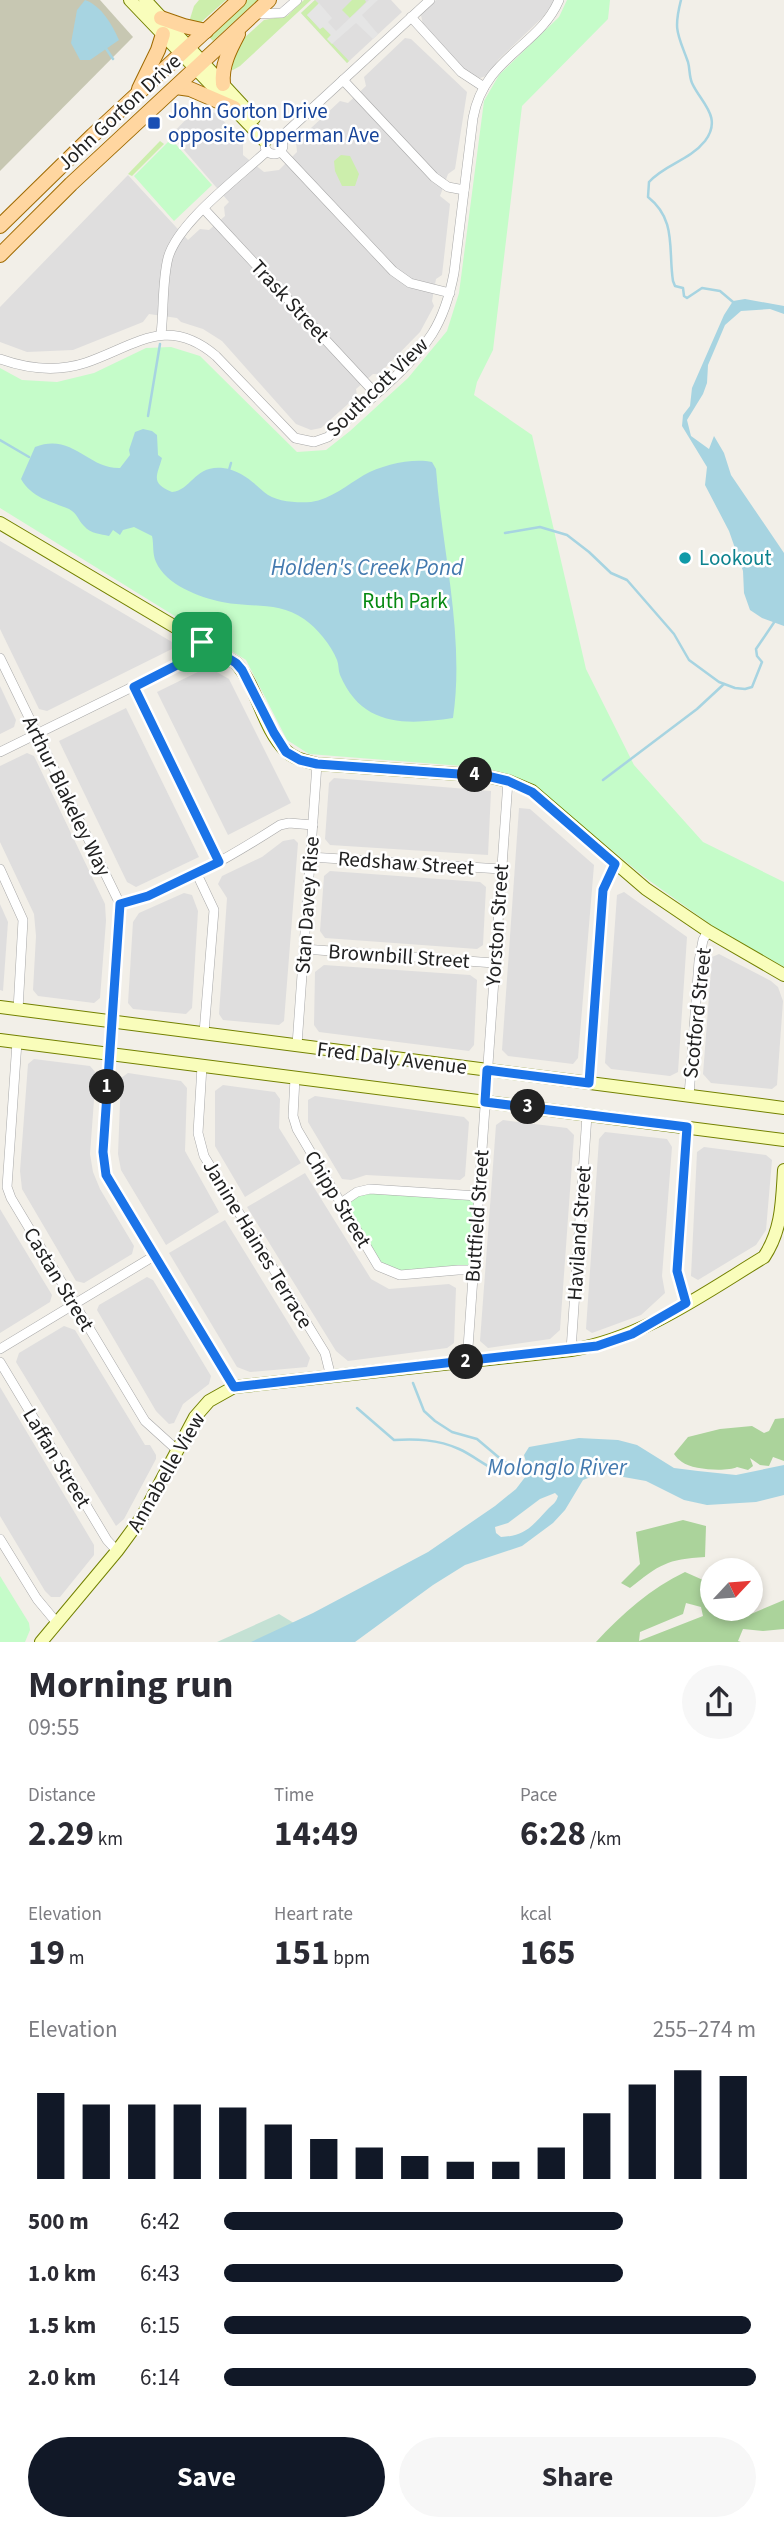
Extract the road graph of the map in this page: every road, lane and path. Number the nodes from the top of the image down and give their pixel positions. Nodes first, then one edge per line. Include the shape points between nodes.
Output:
1 (130, 0) edge
2 (145, 0) edge
3 (239, 0) edge
4 (269, 0) edge
5 (297, 0) edge
6 (430, 0) edge
7 (559, 0) edge
8 (161, 18) junction
9 (411, 18) junction
10 (249, 19) junction
11 (206, 31) junction
12 (163, 34) junction
13 (185, 50) junction
14 (199, 65) junction
15 (343, 79) junction
16 (223, 84) junction
17 (176, 87) junction
18 (484, 87) junction
19 (135, 97) junction
20 (234, 108) junction
21 (271, 141) junction
22 (464, 190) junction
23 (204, 209) junction
24 (0, 226) edge
25 (0, 255) edge
26 (450, 293) junction
27 (162, 334) junction
28 (0, 359) edge
29 (376, 393) junction
30 (0, 523) edge
31 (202, 642) junction
32 (0, 658) edge
33 (134, 687) junction
34 (37, 734) junction
35 (0, 752) edge
36 (317, 764) junction
37 (508, 781) junction
38 (313, 825) junction
39 (310, 857) junction
40 (219, 862) junction
41 (615, 864) junction
42 (0, 869) edge
43 (501, 869) junction
44 (196, 872) junction
45 (120, 904) junction
46 (708, 931) junction
47 (304, 950) junction
48 (494, 963) junction
49 (784, 975) edge
50 (0, 1007) edge
51 (18, 1010) junction
52 (111, 1022) junction
53 (204, 1034) junction
54 (0, 1040) edge
55 (17, 1042) junction
56 (297, 1045) junction
57 (109, 1054) junction
58 (202, 1066) junction
59 (487, 1070) junction
60 (295, 1078) junction
61 (589, 1083) junction
62 (689, 1096) junction
63 (485, 1102) junction
64 (784, 1108) edge
65 (587, 1115) junction
66 (687, 1127) junction
67 (784, 1140) edge
68 (784, 1170) edge
69 (3, 1187) edge
70 (478, 1196) junction
71 (341, 1203) junction
72 (154, 1256) junction
73 (473, 1270) junction
74 (686, 1303) junction
75 (74, 1304) junction
76 (0, 1349) edge
77 (571, 1350) junction
78 (0, 1362) edge
79 (467, 1362) junction
80 (331, 1377) junction
81 (234, 1387) junction
82 (177, 1450) junction
83 (0, 1539) edge
84 (117, 1551) junction
85 (57, 1623) junction
86 (41, 1642) edge

1 - 12 street
2 - 8 street
3 - 11 main road, John Gorton Drive
4 - 10 main road, John Gorton Drive
5 - 10 street via 282,13
6 - 9 street
7 - 18 street, Southcott View
8 - 11 main road
8 - 13 street
9 - 15 street
9 - 18 street via 461,72
10 - 14 main road, John Gorton Drive
10 - 16 main road via 229,52
11 - 13 main road, John Gorton Drive
12 - 13 street
12 - 19 main road
13 - 14 street
13 - 19 main road, John Gorton Drive
14 - 16 street
14 - 17 main road, John Gorton Drive
14 - 20 street
15 - 21 street
15 - 22 street via 434,177 448,187
16 - 21 street
17 - 20 main road
17 - 25 main road, John Gorton Drive
18 - 22 street, Southcott View via 474,112
19 - 24 main road, John Gorton Drive
20 - 21 street
21 - 23 street
21 - 26 street via 275,154 280,151 393,271 410,282
22 - 26 street, Southcott View
23 - 27 street via 178,236 169,257
23 - 29 street, Trask Street
26 - 29 street, Southcott View via 422,348
27 - 28 street via 66,367 24,367
27 - 29 street, Southcott View via 184,336 205,346 287,432 304,441 328,436
30 - 31 street
31 - 33 street via 179,664
31 - 36 street via 242,670 286,752
32 - 34 street, Arthur Blakeley Way
33 - 34 street
33 - 40 street
34 - 35 street
34 - 45 street, Arthur Blakeley Way
36 - 37 street
36 - 38 street, Stan Davey Rise
37 - 41 street via 532,792
37 - 43 street, Yorston Street
38 - 39 street, Stan Davey Rise
38 - 40 street via 280,825
39 - 43 street, Redshaw Street
39 - 47 street, Stan Davey Rise
40 - 44 street
41 - 46 street
41 - 61 street via 603,890
42 - 51 street via 23,920
43 - 48 street, Yorston Street
44 - 45 street
44 - 53 street via 214,910
45 - 52 street
46 - 49 street
46 - 62 street, Scotford Street via 699,961
47 - 48 street, Brownbill Street
47 - 56 street, Stan Davey Rise
48 - 59 street, Yorston Street
50 - 51 street, Fred Daly Avenue
51 - 52 street, Fred Daly Avenue
52 - 53 street, Fred Daly Avenue
52 - 57 street
53 - 56 street, Fred Daly Avenue
54 - 55 street, Fred Daly Avenue
55 - 57 street, Fred Daly Avenue
55 - 69 street, Castan Street
56 - 59 street, Fred Daly Avenue
57 - 58 street, Fred Daly Avenue
57 - 72 street via 103,1163
58 - 60 street, Fred Daly Avenue
58 - 80 street, Janine Haines Terrace via 198,1133 204,1156 325,1353
59 - 61 street, Fred Daly Avenue
59 - 63 street, Buttfield Street
60 - 63 street, Fred Daly Avenue
60 - 71 street, Chipp Street via 297,1129
61 - 62 street, Fred Daly Avenue
62 - 64 street, Fred Daly Avenue
63 - 65 street, Fred Daly Avenue
63 - 70 street, Buttfield Street
65 - 66 street, Fred Daly Avenue
65 - 77 street, Haviland Street
66 - 67 street, Fred Daly Avenue
66 - 74 street via 677,1271
68 - 74 street, Annabelle View via 780,1222 764,1257
69 - 75 street, Castan Street
70 - 71 street via 370,1189
70 - 73 street, Buttfield Street
71 - 73 street, Chipp Street via 378,1266 400,1275
72 - 75 street
72 - 81 street
73 - 79 street, Buttfield Street
74 - 77 street, Annabelle View via 632,1334
75 - 76 street
75 - 82 street, Castan Street via 145,1421
77 - 79 street, Annabelle View
78 - 84 street, Laffan Street
79 - 80 street, Annabelle View
80 - 81 street, Annabelle View
81 - 82 street, Annabelle View via 209,1401
82 - 84 street, Annabelle View via 142,1517
83 - 85 street
84 - 85 street, Annabelle View
85 - 86 street, Annabelle View

